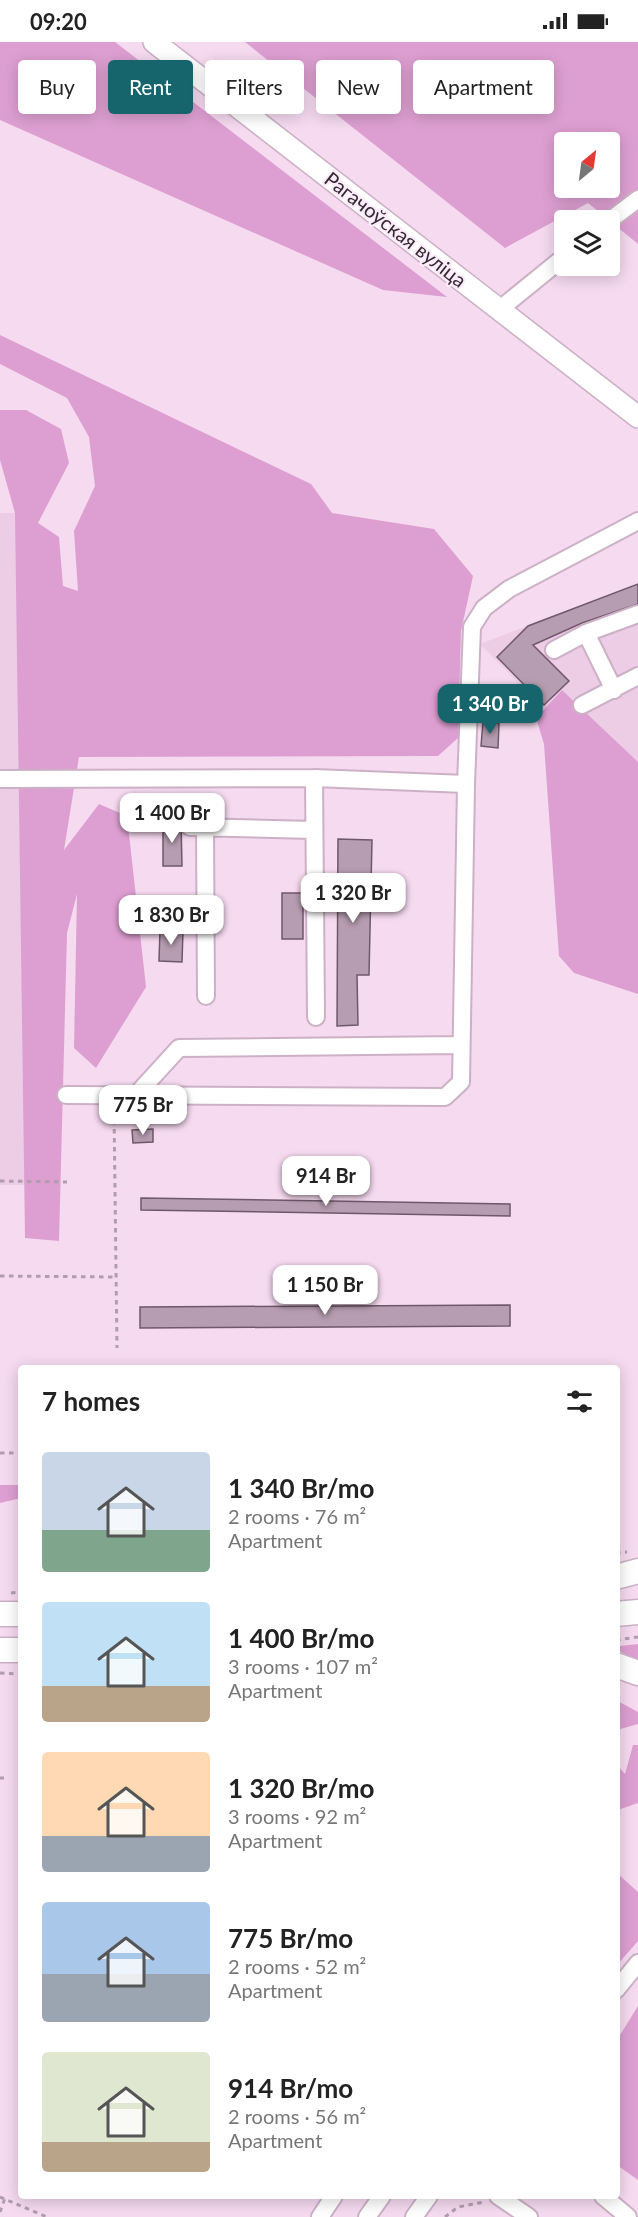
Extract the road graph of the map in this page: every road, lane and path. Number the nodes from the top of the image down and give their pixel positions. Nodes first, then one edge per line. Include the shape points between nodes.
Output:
1 (154, 42) edge
2 (638, 199) edge
3 (620, 213) edge
4 (554, 265) edge
5 (500, 309) junction
6 (638, 417) edge
7 (638, 520) edge
8 (638, 614) edge
9 (586, 633) junction
10 (554, 650) dead end
11 (638, 676) edge
12 (614, 690) junction
13 (582, 705) dead end
14 (314, 778) junction
15 (0, 779) edge
16 (466, 784) junction
17 (313, 830) junction
18 (206, 996) dead end
19 (316, 1017) dead end
20 (459, 1045) junction
21 (114, 1094) junction
22 (137, 1094) junction
23 (66, 1095) dead end
24 (0, 1181) edge
25 (67, 1182) dead end
26 (0, 1276) edge
27 (114, 1277) junction
28 (117, 1348) dead end
29 (0, 1453) edge
30 (18, 1453) edge
31 (638, 1571) edge
32 (620, 1576) edge
33 (638, 1581) edge
34 (620, 1583) edge
35 (638, 1612) edge
36 (0, 1614) edge
37 (18, 1614) edge
38 (620, 1614) edge
39 (638, 1637) edge
40 (620, 1639) edge
41 (0, 1650) edge
42 (18, 1650) edge
43 (620, 1666) edge
44 (0, 1673) edge
45 (638, 1673) edge
46 (18, 1674) edge
47 (638, 1964) edge
48 (620, 1985) edge
49 (0, 2197) edge
50 (5, 2198) junction
51 (332, 2199) edge
52 (380, 2199) edge
53 (427, 2199) edge
54 (493, 2199) edge
55 (607, 2199) edge
56 (0, 2212) edge
57 (47, 2217) edge
58 (320, 2217) edge
59 (367, 2217) edge
60 (414, 2217) edge
61 (445, 2217) edge
62 (529, 2217) edge
63 (628, 2217) edge

1 - 5 main road, Рагачоўская вуліца
2 - 3 street
4 - 5 street
5 - 6 main road, Рагачоўская вуліца
7 - 16 street via 509,589 484,608 472,627
8 - 9 street
9 - 10 street
9 - 12 street
11 - 12 street
12 - 13 street
14 - 15 street
14 - 16 street
14 - 17 street
16 - 20 street
17 - 18 street via 198,827
17 - 19 street
20 - 22 street via 179,1048
20 - 22 street via 461,1082 445,1097
21 - 22 street
21 - 23 street
21 - 27 path
24 - 25 path
26 - 27 path
27 - 28 path
29 - 30 path
31 - 32 highway
33 - 34 highway
35 - 38 highway
36 - 37 highway
39 - 40 path
41 - 42 highway
43 - 45 highway
44 - 46 path
47 - 48 street
49 - 50 path
50 - 56 path
50 - 57 path
51 - 58 street
52 - 59 street
53 - 60 street
54 - 61 path via 458,2207
54 - 62 street
55 - 63 street

